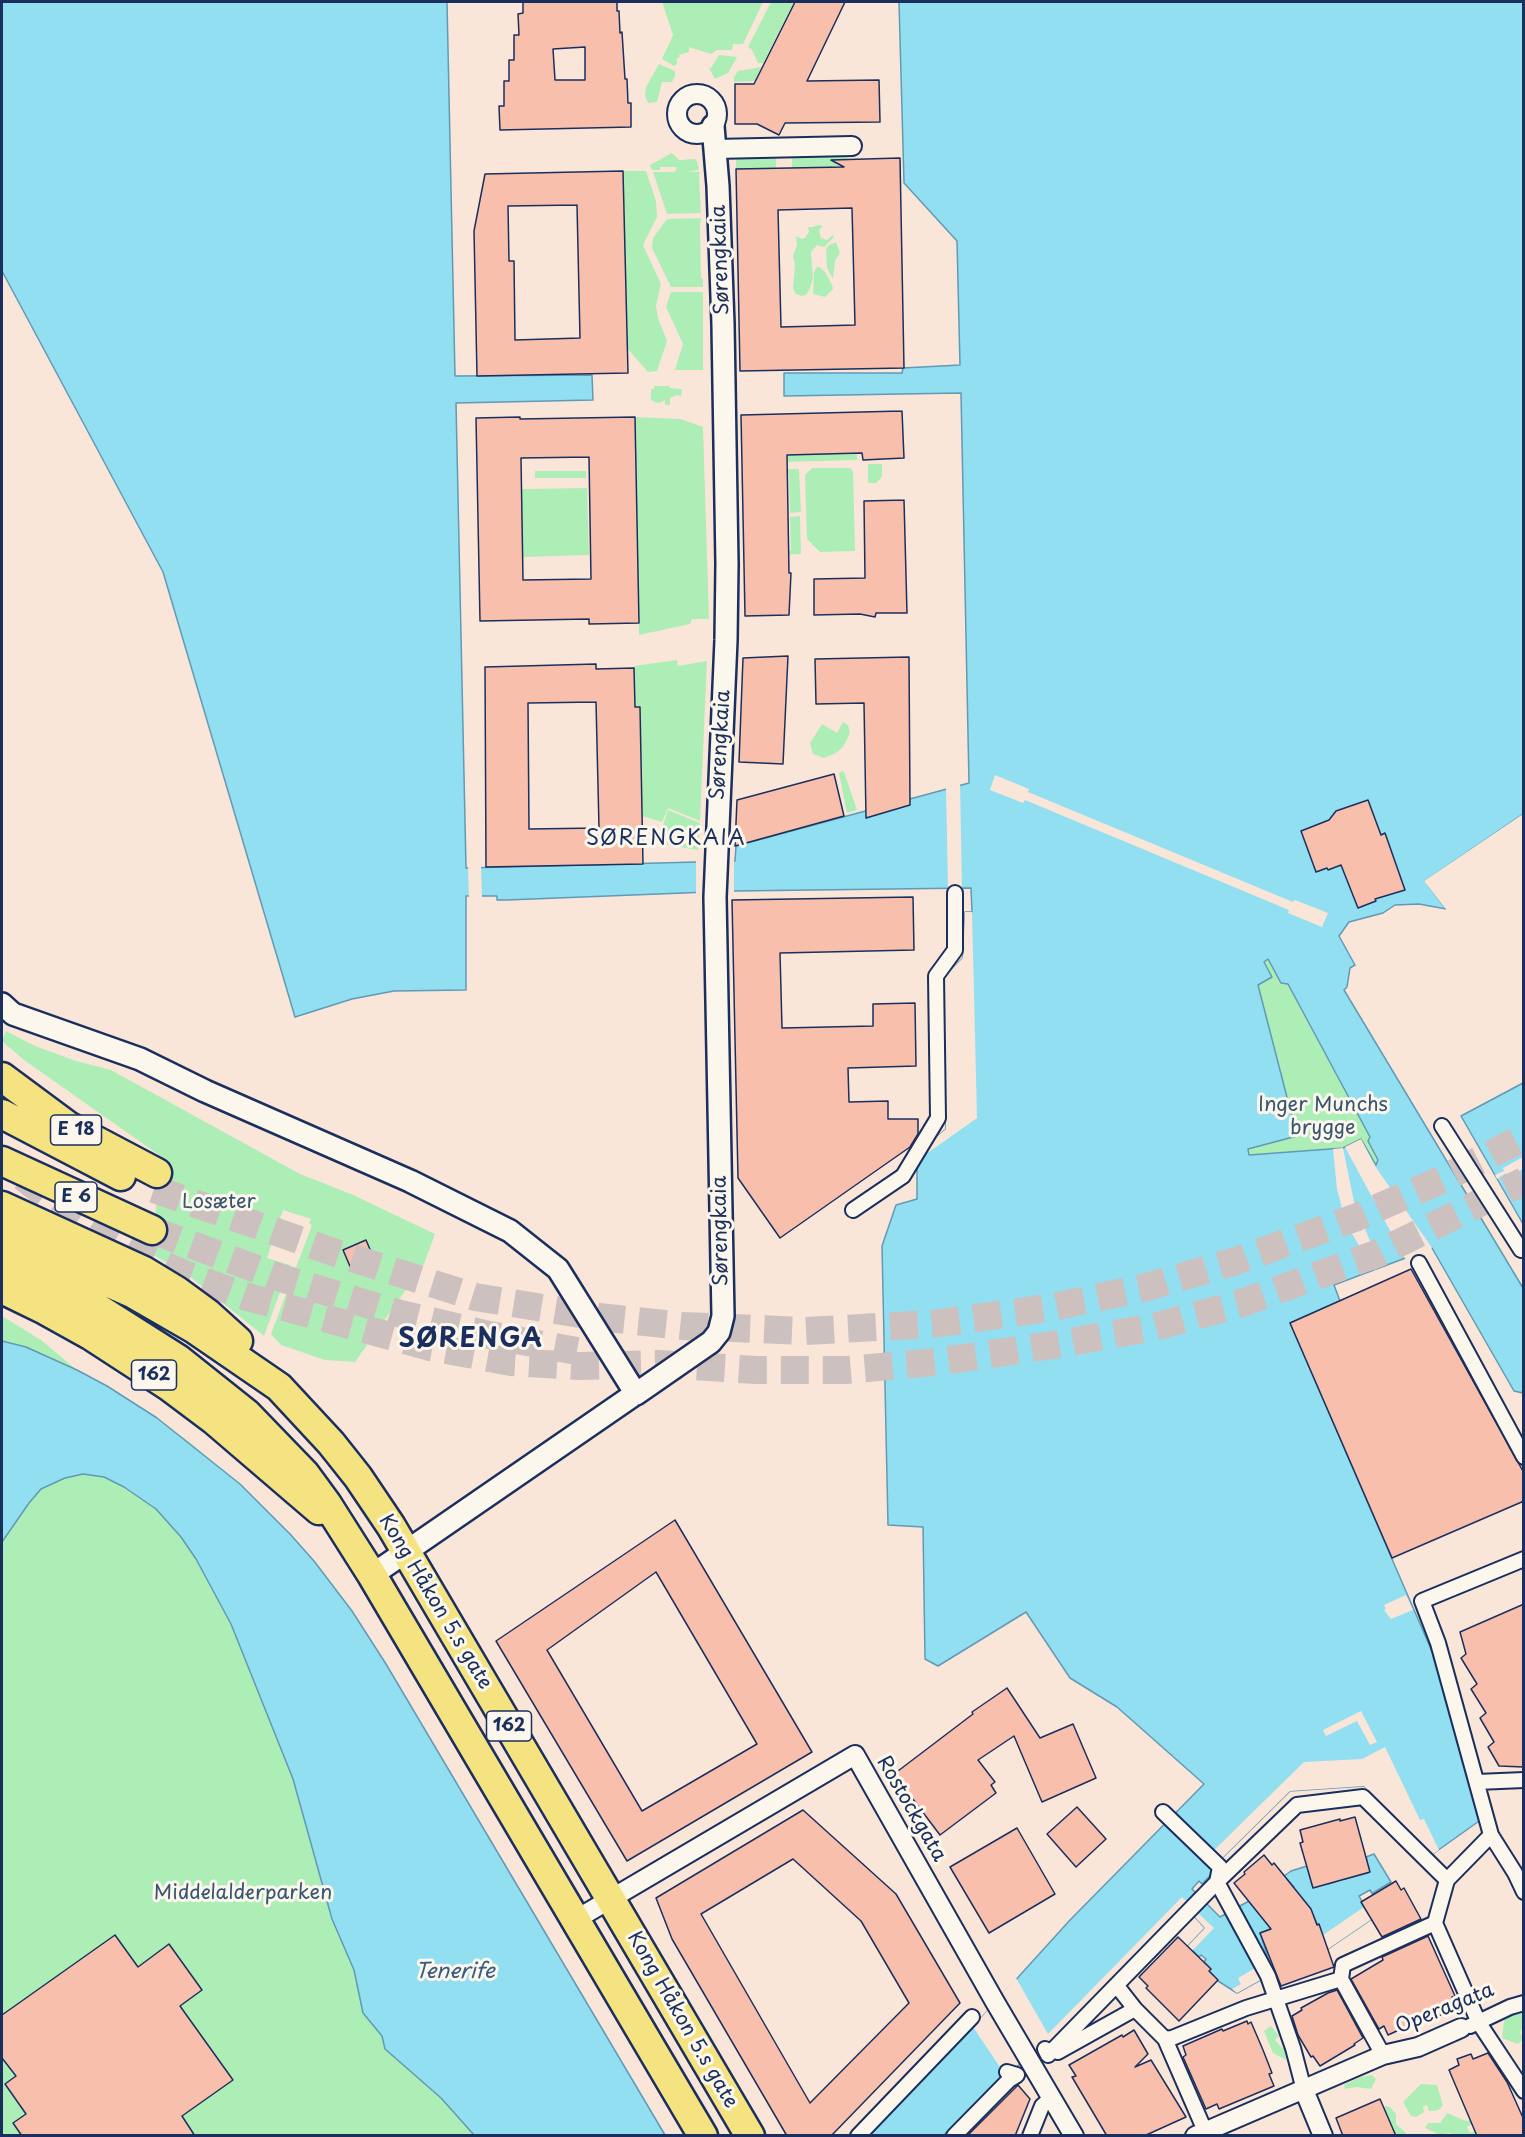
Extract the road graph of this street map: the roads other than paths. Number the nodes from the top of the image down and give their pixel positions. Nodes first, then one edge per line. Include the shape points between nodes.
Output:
1 (713, 126) dead end
2 (852, 146) dead end
3 (715, 149) junction
4 (955, 893) dead end
5 (2, 1004) edge
6 (2, 1077) edge
7 (2, 1114) edge
8 (1443, 1126) dead end
9 (2, 1161) edge
10 (155, 1181) joint
11 (2, 1206) edge
12 (853, 1210) dead end
13 (152, 1230) tunnel mouth
14 (2, 1235) edge
15 (1521, 1250) dead end
16 (2, 1260) edge
17 (1419, 1263) dead end
18 (2, 1289) edge
19 (279, 1387) junction
20 (637, 1393) junction
21 (1524, 1457) edge
22 (341, 1528) junction
23 (406, 1552) junction
24 (1524, 1560) edge
25 (372, 1575) junction
26 (1524, 1780) edge
27 (1477, 1782) junction
28 (1162, 1812) dead end
29 (1259, 1822) dead end
30 (1269, 1832) junction
31 (1491, 1835) junction
32 (1447, 1880) junction
33 (1217, 1882) junction
34 (1524, 1892) edge
35 (611, 1899) junction
36 (575, 1920) junction
37 (1436, 1923) junction
38 (1341, 1979) junction
39 (1117, 1986) junction
40 (1276, 2000) junction
41 (1524, 2004) edge
42 (1135, 2009) junction
43 (972, 2017) dead end
44 (1479, 2023) junction
45 (1461, 2028) joint
46 (1165, 2039) junction
47 (1383, 2055) junction
48 (1007, 2072) dead end
49 (1304, 2090) junction
50 (1524, 2091) edge
51 (1051, 2098) junction
52 (1200, 2133) edge
53 (703, 2136) edge
54 (750, 2136) edge
55 (858, 2136) edge
56 (954, 2136) edge
57 (1030, 2136) edge
58 (1074, 2136) edge
59 (1323, 2136) edge

1 - 3 street, Sørengkaia
2 - 3 street
3 - 20 street, Sørengkaia via 727,564 715,897 723,1316 719,1332 711,1342
4 - 12 street via 955,950 936,976 938,1118 903,1176
5 - 20 street via 13,1014 140,1059 510,1231 558,1269
6 - 10 highway, E 18 via 68,1126 119,1154
7 - 10 highway, E 6 via 114,1174
8 - 15 street
9 - 13 highway, E 6
11 - 19 highway, 162 via 144,1271 177,1291 228,1331
14 - 19 highway, Kong Håkon 5.s gate / 162 via 156,1306
16 - 22 highway, Kong Håkon 5.s gate / 162 via 96,1307 200,1376 286,1452
17 - 21 street
18 - 22 highway, 162 via 90,1335 170,1387
19 - 23 highway, Kong Håkon 5.s gate / 162 via 342,1456
20 - 23 street, Sørengkaia
22 - 25 highway, Kong Håkon 5.s gate / 162
23 - 25 street, Sørengkaia
23 - 35 highway, Kong Håkon 5.s gate / 162
24 - 27 street via 1422,1601 1438,1643
25 - 36 highway, Kong Håkon 5.s gate / 162
26 - 27 street
27 - 31 street
28 - 33 street via 1220,1867
29 - 30 street
30 - 32 street via 1297,1805 1363,1797 1397,1826
30 - 33 street
31 - 32 street
31 - 34 street
32 - 37 street
33 - 39 street
33 - 40 street via 1268,1976
35 - 36 street, Rostockgata
35 - 51 street, Rostockgata via 855,1755
35 - 54 highway, Kong Håkon 5.s gate / 162
36 - 53 highway, Kong Håkon 5.s gate / 162
37 - 38 street via 1343,1965
37 - 44 street
38 - 40 street
38 - 47 street, Operagata
39 - 42 street
39 - 42 street via 1043,2057
40 - 46 street
40 - 49 street
41 - 44 street, Operagata
42 - 46 street
43 - 55 street
44 - 45 street, Operagata
44 - 50 street
45 - 47 street, Operagata via 1418,2047
46 - 52 street, Operagata
47 - 49 street, Operagata
48 - 56 street via 1017,2075
49 - 52 street, Operagata
49 - 59 street
51 - 57 street via 1042,2106
51 - 58 street, Rostockgata

